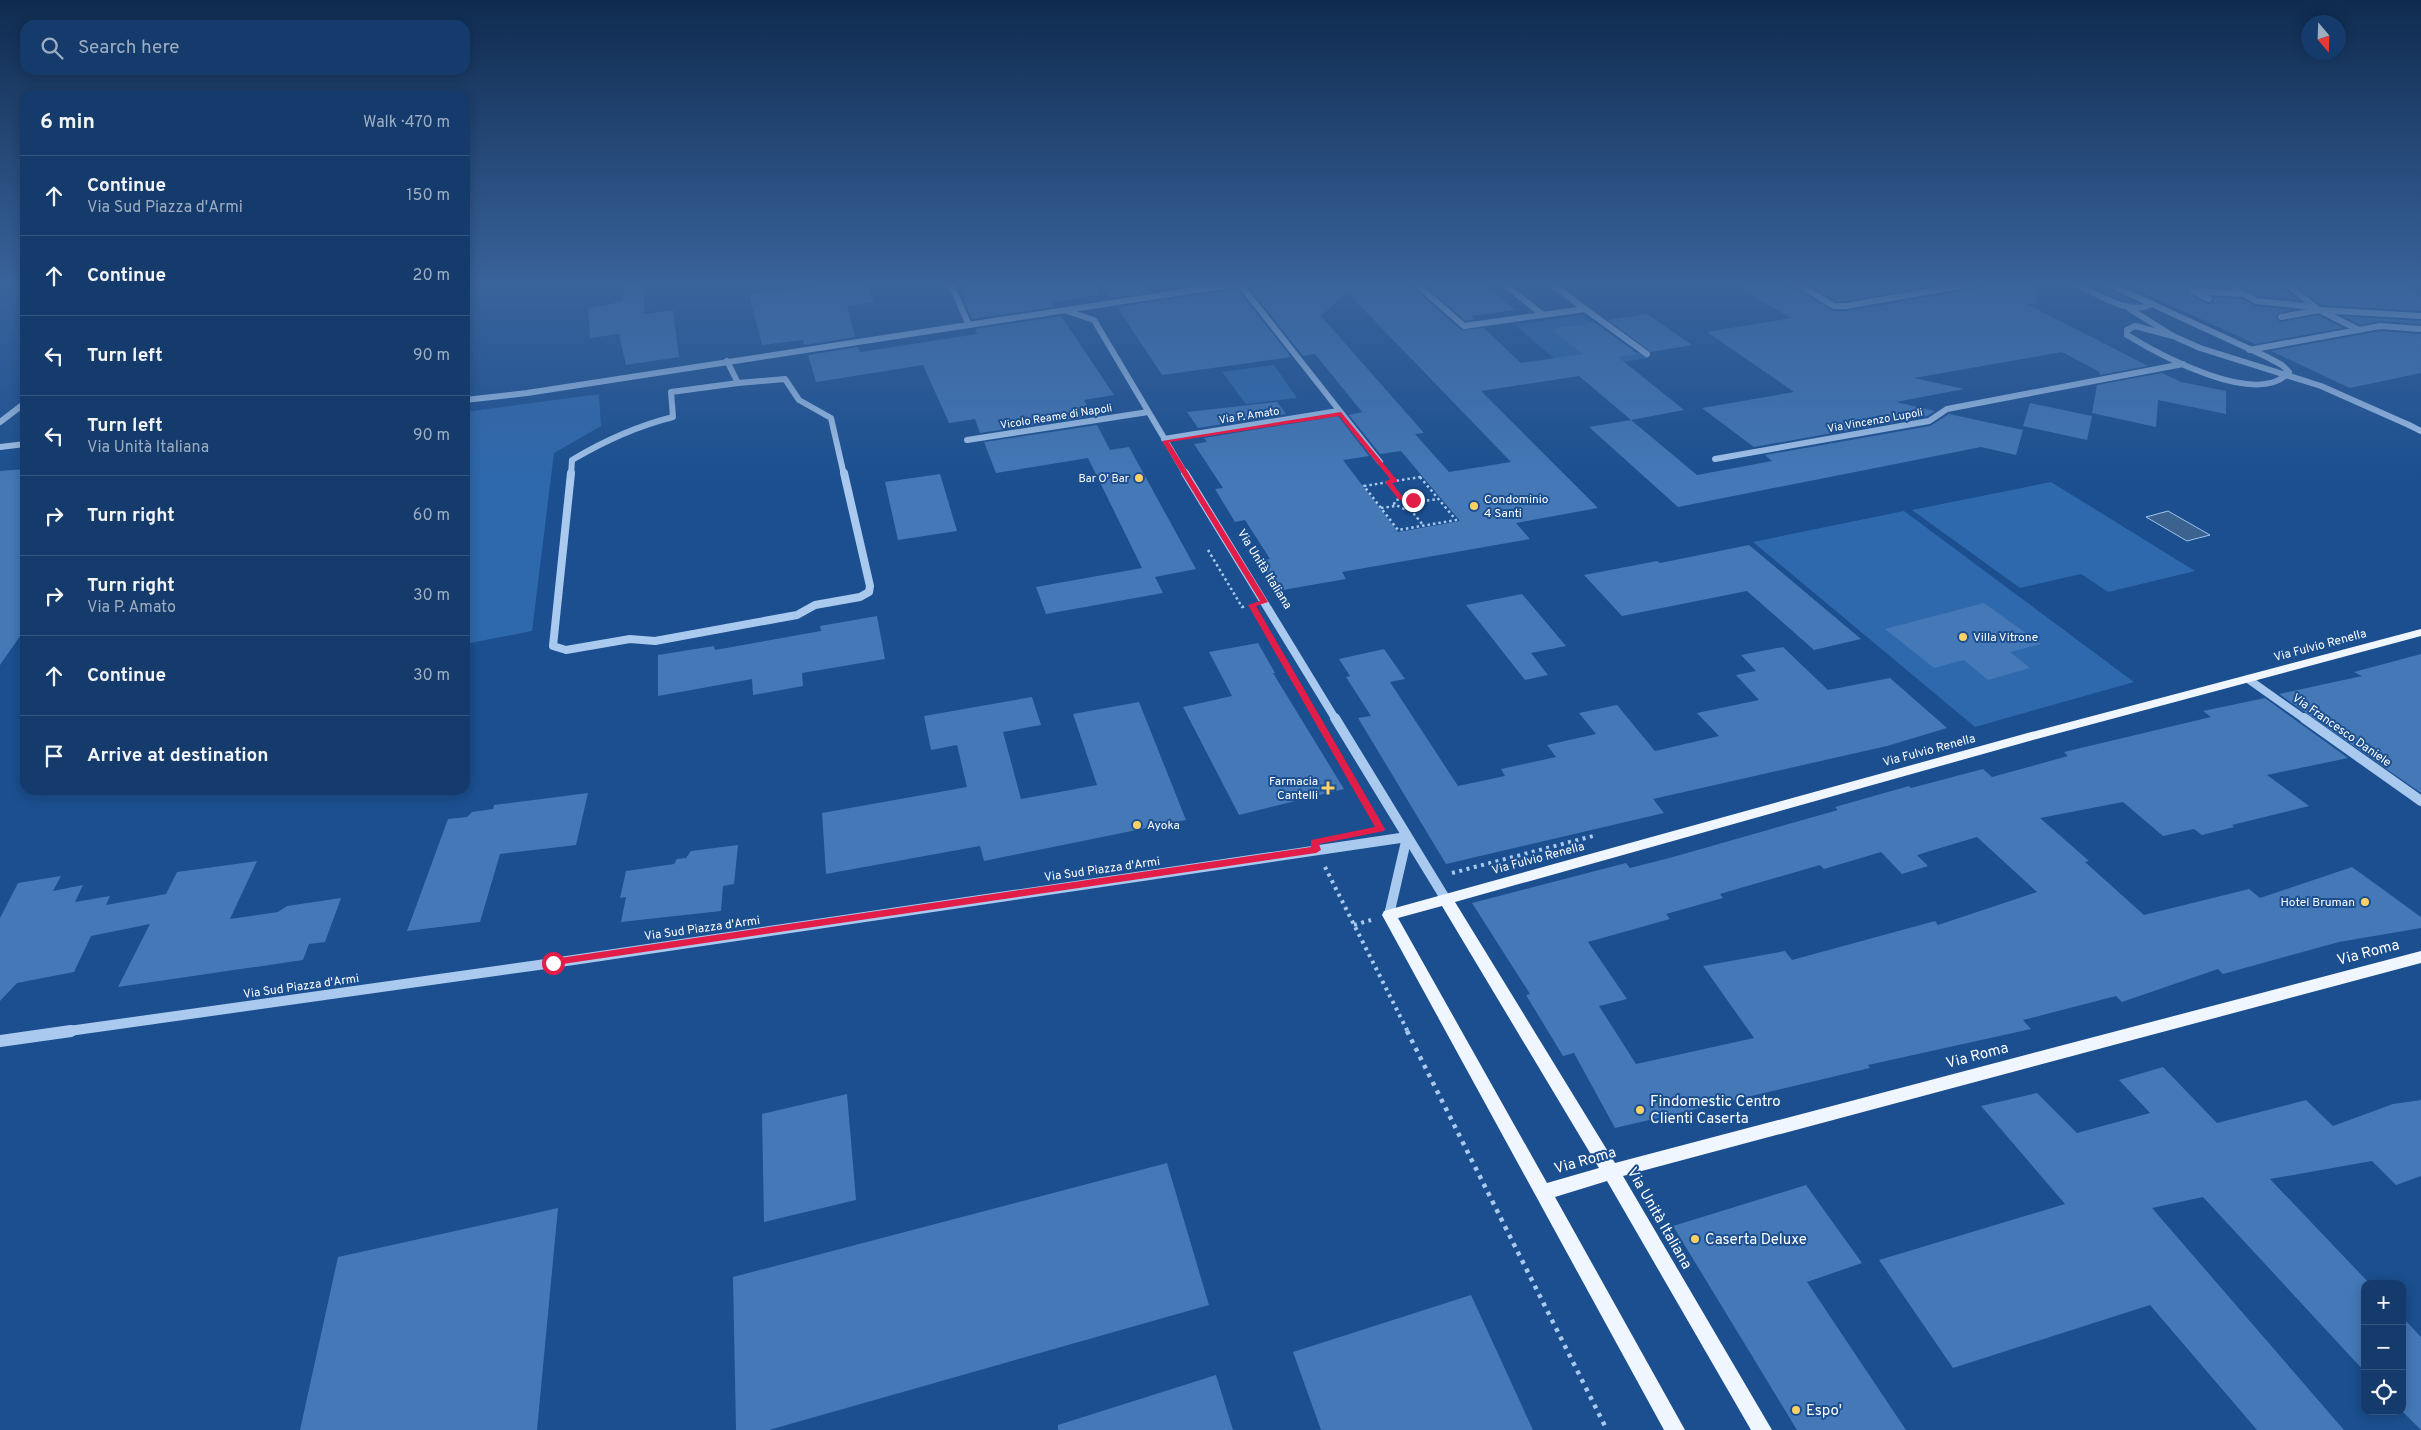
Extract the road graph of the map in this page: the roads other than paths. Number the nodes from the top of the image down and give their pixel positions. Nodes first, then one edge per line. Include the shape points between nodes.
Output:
1 (807, 349) edge
2 (1111, 349) edge
3 (1290, 349) edge
4 (1640, 349) edge
5 (2154, 349) edge
6 (2202, 349) edge
7 (2256, 349) edge
8 (2249, 350) joint
9 (1647, 354) dead end
10 (727, 361) junction
11 (2183, 364) junction
12 (738, 383) junction
13 (470, 399) edge
14 (20, 407) edge
15 (1338, 411) junction
16 (1148, 412) junction
17 (0, 422) edge
18 (2421, 431) edge
19 (1164, 439) junction
20 (967, 440) dead end
21 (20, 445) edge
22 (0, 447) edge
23 (1715, 458) dead end
24 (1380, 462) road end
25 (2421, 632) edge
26 (2248, 679) junction
27 (2421, 801) edge
28 (1407, 837) junction
29 (1445, 898) junction
30 (1389, 914) junction
31 (2421, 957) edge
32 (0, 1041) edge
33 (1611, 1172) junction
34 (1543, 1192) junction
35 (1674, 1430) edge
36 (1762, 1430) edge

1 - 10 street
2 - 16 street, Via Unità Italiana
3 - 15 street
4 - 9 street
5 - 11 street
6 - 18 street, bridge via 2321,386
7 - 8 street
8 - 11 street via 2282,365 2289,372 2284,379 2248,384 2225,381
10 - 12 street
10 - 13 street
11 - 23 street, Via Vincenzo Lupoli via 1947,409 1928,421
12 - 12 street via 785,378 791,395 831,418 869,592 860,597 815,605 797,615 655,641 630,638 566,650 553,646 572,460 607,438 673,417 671,392
14 - 17 street
15 - 19 street, Via P. Amato
15 - 24 street
16 - 19 street, Via Unità Italiana
16 - 20 street, Vicolo Reame di Napoli
19 - 28 street, Via Unità Italiana
21 - 22 street
25 - 26 main road, Via Fulvio Renella
26 - 27 street, Via Francesco Daniele
26 - 29 main road, Via Fulvio Renella
28 - 29 street, Via Unità Italiana
28 - 30 street
28 - 32 street, Via Sud Piazza d'Armi
29 - 30 main road
29 - 33 main road, Via Unità Italiana
30 - 34 main road
31 - 33 main road, Via Roma
33 - 34 main road, Via Roma
33 - 36 main road, Via Unità Italiana
34 - 35 main road

